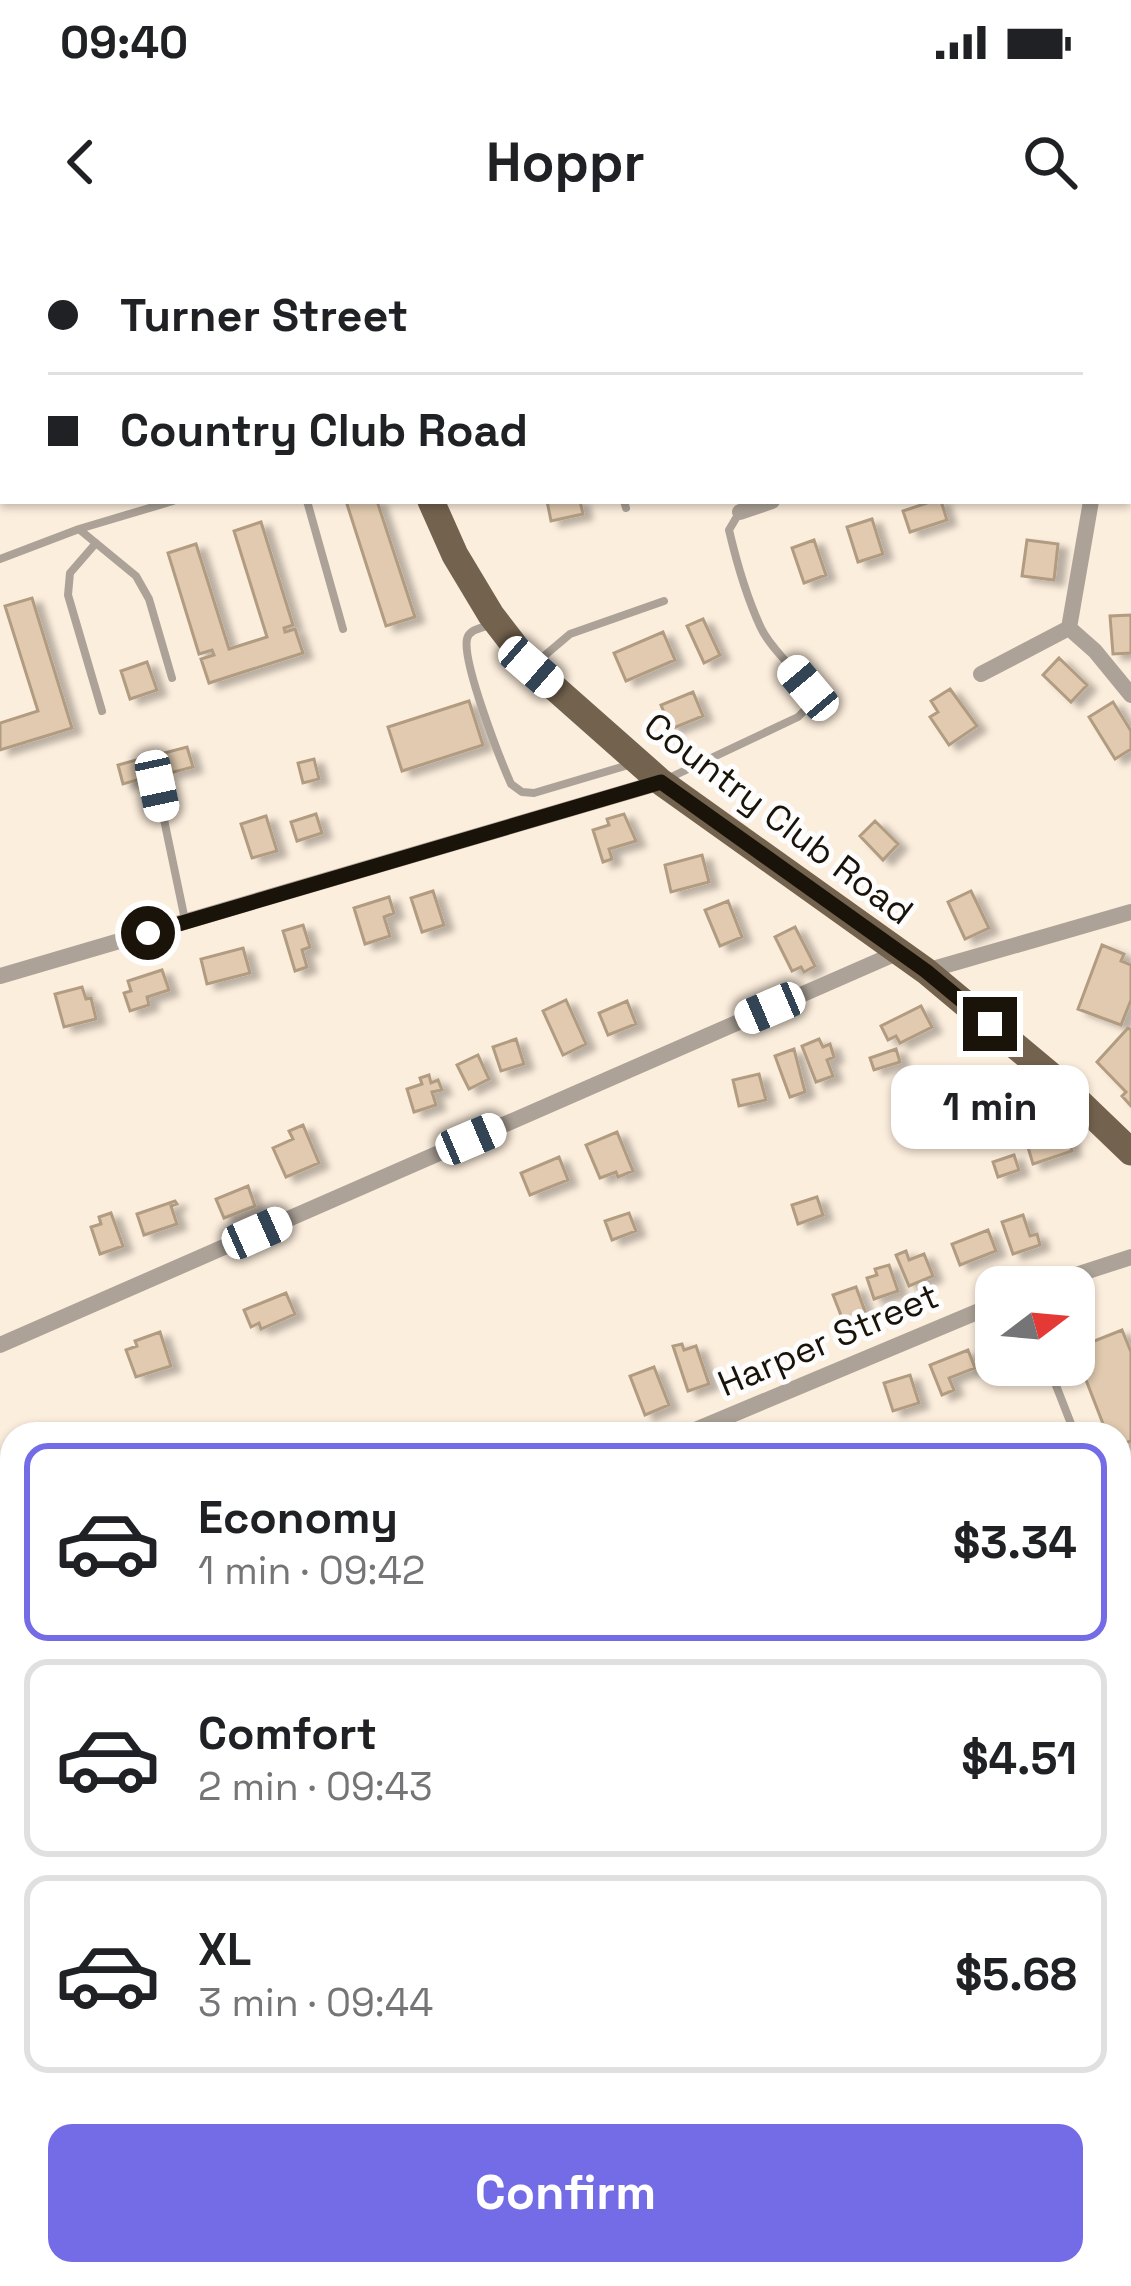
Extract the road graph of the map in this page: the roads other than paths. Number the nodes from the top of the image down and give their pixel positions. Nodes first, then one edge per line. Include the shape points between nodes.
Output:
1 (163, 504) edge
2 (308, 504) edge
3 (432, 504) edge
4 (763, 504) edge
5 (1090, 504) edge
6 (740, 512) joint
7 (79, 529) junction
8 (97, 543) junction
9 (0, 559) edge
10 (664, 601) dead end
11 (497, 623) junction
12 (1069, 628) junction
13 (343, 629) dead end
14 (531, 667) junction
15 (980, 674) dead end
16 (172, 678) dead end
17 (1131, 695) edge
18 (102, 711) dead end
19 (638, 762) junction
20 (661, 782) junction
21 (157, 786) dead end
22 (1131, 912) edge
23 (186, 922) junction
24 (898, 952) junction
25 (926, 971) junction
26 (0, 976) edge
27 (1131, 1152) edge
28 (1131, 1257) edge
29 (1095, 1269) edge
30 (975, 1313) edge
31 (0, 1346) edge
32 (1057, 1386) edge
33 (715, 1422) edge
34 (1071, 1422) edge

1 - 7 lane
2 - 13 lane
3 - 11 main road, Country Club Road
4 - 6 street
5 - 12 street
6 - 20 lane via 729,530 740,576 763,634 808,688 808,706
7 - 8 lane
7 - 9 lane
8 - 16 lane via 136,576
8 - 18 lane via 70,573 68,595
10 - 14 lane via 570,634
11 - 14 main road, Country Club Road
11 - 19 lane via 467,639 511,784 534,793
12 - 15 street
12 - 17 street
14 - 19 main road, Country Club Road
19 - 20 main road, Country Club Road
20 - 23 street
20 - 24 main road, Country Club Road
21 - 23 lane
22 - 25 street
23 - 26 street
24 - 25 main road, Country Club Road
24 - 31 street
25 - 27 main road, Country Club Road
28 - 29 street
30 - 33 street, Harper Street
32 - 34 lane

